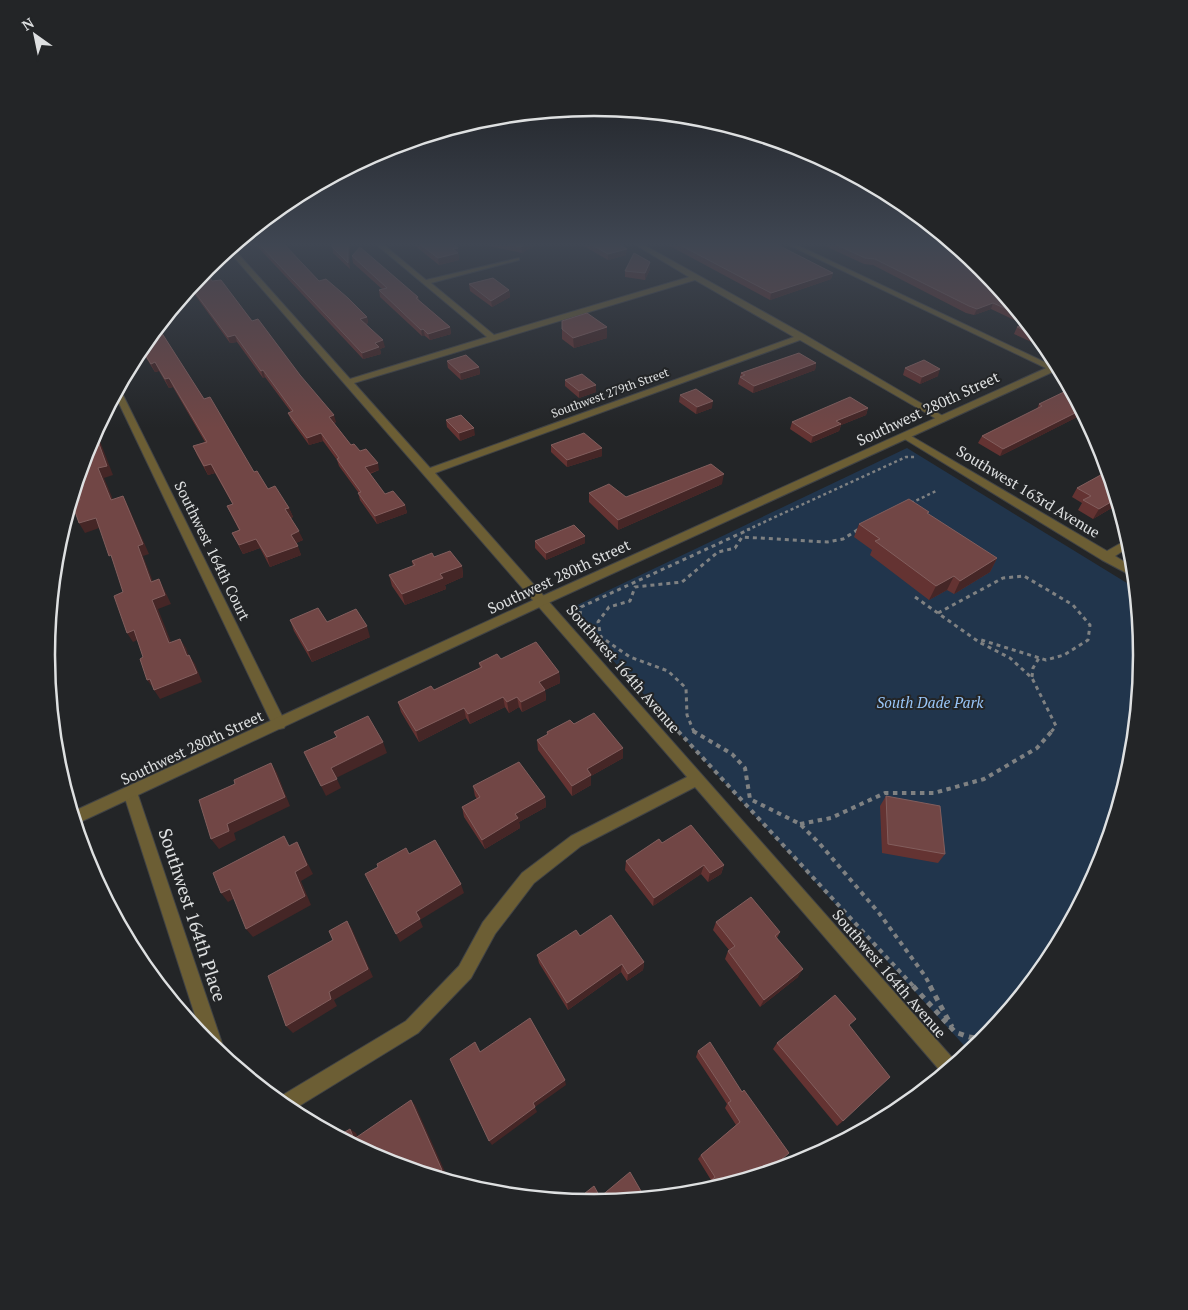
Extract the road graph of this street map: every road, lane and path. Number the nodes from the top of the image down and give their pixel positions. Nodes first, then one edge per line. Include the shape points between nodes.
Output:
1 (283, 306) edge
2 (455, 306) edge
3 (600, 306) edge
4 (747, 306) edge
5 (924, 306) edge
6 (802, 337) junction
7 (494, 338) junction
8 (1046, 363) edge
9 (1050, 369) edge
10 (348, 382) junction
11 (120, 398) edge
12 (943, 419) junction
13 (906, 436) junction
14 (920, 457) dead end
15 (427, 473) junction
16 (936, 490) dead end
17 (910, 503) edge
18 (866, 525) edge
19 (1122, 546) edge
20 (1106, 557) junction
21 (1126, 568) edge
22 (915, 597) dead end
23 (542, 601) junction
24 (938, 613) junction
25 (585, 629) dead end
26 (973, 638) junction
27 (1039, 658) junction
28 (1032, 678) junction
29 (652, 702) dead end
30 (279, 724) junction
31 (697, 779) junction
32 (130, 792) junction
33 (80, 815) edge
34 (800, 824) junction
35 (209, 1032) edge
36 (955, 1032) junction
37 (973, 1038) edge
38 (946, 1063) edge
39 (291, 1100) edge

1 - 10 street, Southwest 164th Avenue
2 - 7 street
3 - 7 street
4 - 6 street
5 - 8 street
6 - 12 street
6 - 15 street, Southwest 279th Street
7 - 10 street
9 - 12 street, Southwest 280th Street
10 - 15 street, Southwest 164th Avenue
11 - 30 street, Southwest 164th Court
12 - 13 street, Southwest 280th Street
13 - 20 street, Southwest 163rd Avenue
13 - 23 street, Southwest 280th Street
14 - 25 path via 906,457 581,607 578,622
15 - 23 street, Southwest 164th Avenue
16 - 17 path
18 - 34 path via 843,539 827,542 742,536 735,548 718,552 682,582 636,587 630,601 609,607 598,622 601,637 630,657 668,671 686,688 688,714 694,732 732,754 745,768 750,798
19 - 20 street
20 - 21 street, Southwest 163rd Avenue
22 - 24 path
23 - 30 street, Southwest 280th Street
23 - 31 street, Southwest 164th Avenue
24 - 26 path
24 - 27 path via 1003,578 1024,576 1073,605 1090,625 1088,640 1064,655 1046,660
26 - 27 path
26 - 28 path via 1010,658
27 - 28 path
28 - 34 path via 1056,726 1037,748 984,779 934,793 885,794 830,818
29 - 36 path
30 - 32 street, Southwest 280th Street
31 - 38 street, Southwest 164th Avenue
31 - 39 street via 576,841 528,878 489,928 466,972 412,1027
32 - 33 street, Southwest 280th Street
32 - 35 street, Southwest 164th Place
34 - 36 path via 885,921 925,976
36 - 37 path

